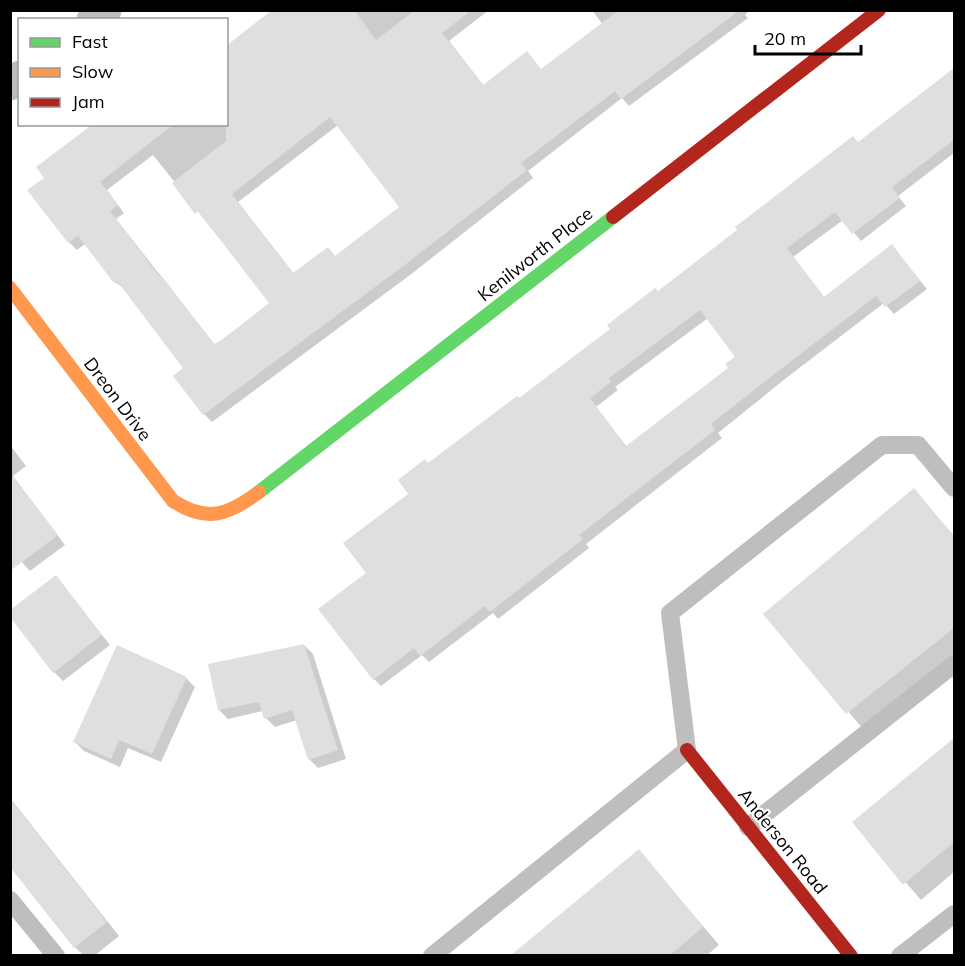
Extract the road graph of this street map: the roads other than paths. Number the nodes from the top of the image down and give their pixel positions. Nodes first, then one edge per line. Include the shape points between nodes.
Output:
1 (879, 10) edge
2 (10, 288) edge
3 (954, 488) edge
4 (207, 515) joint
5 (954, 664) edge
6 (687, 750) junction
7 (748, 827) junction
8 (10, 900) edge
9 (954, 914) edge
10 (56, 956) edge
11 (432, 956) edge
12 (851, 956) edge
13 (900, 956) edge

1 - 4 street, Kenilworth Place via 252,497 219,515
2 - 4 street, Dreon Drive via 173,501 189,512
3 - 6 lane via 918,445 882,445 670,613
5 - 7 lane
6 - 7 street, Anderson Road
6 - 11 lane
7 - 12 street, Anderson Road
8 - 10 lane
9 - 13 lane

